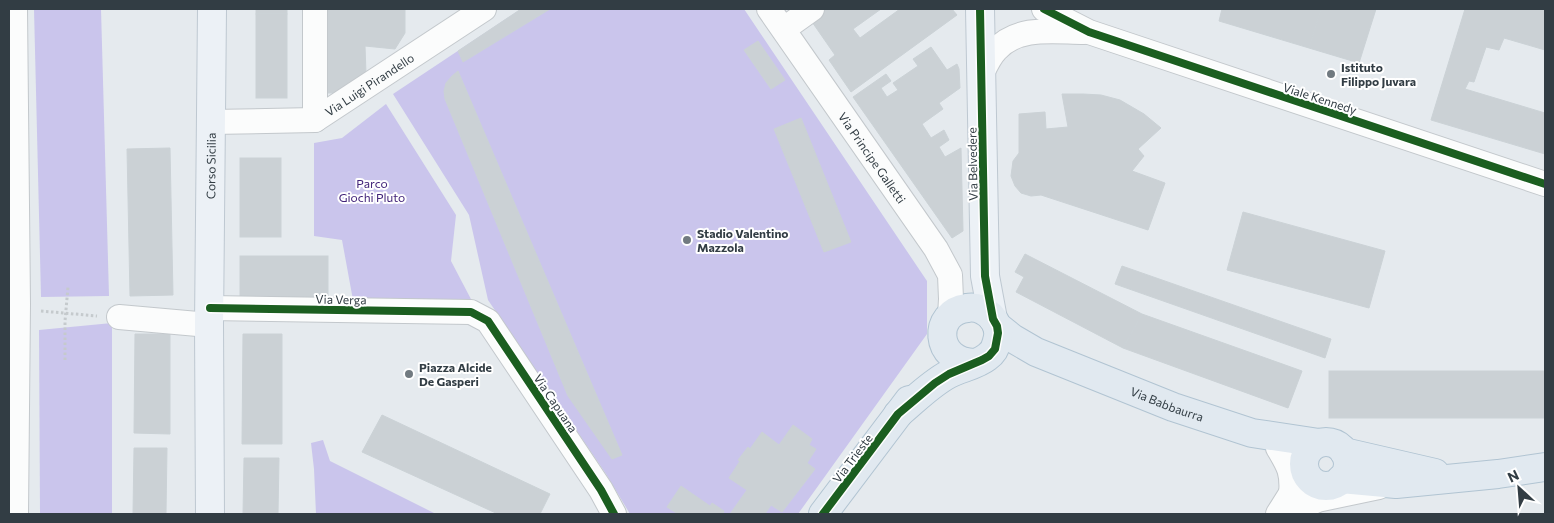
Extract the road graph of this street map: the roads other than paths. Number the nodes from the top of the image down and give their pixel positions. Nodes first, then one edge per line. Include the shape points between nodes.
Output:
1 (14, 9) edge
2 (212, 9) edge
3 (315, 9) edge
4 (484, 9) edge
5 (769, 9) edge
6 (812, 9) edge
7 (980, 9) edge
8 (1044, 9) edge
9 (784, 30) junction
10 (1088, 32) junction
11 (982, 73) junction
12 (315, 120) junction
13 (212, 122) junction
14 (1545, 184) edge
15 (950, 275) junction
16 (985, 276) junction
17 (15, 306) edge
18 (471, 312) joint
19 (210, 316) junction
20 (119, 317) road end
21 (995, 322) junction
22 (946, 328) junction
23 (978, 362) junction
24 (1082, 369) junction
25 (898, 414) junction
26 (1252, 433) junction
27 (1319, 443) junction
28 (1278, 448) junction
29 (1344, 452) junction
30 (1545, 467) edge
31 (1305, 470) junction
32 (1458, 478) junction
33 (1339, 481) junction
34 (1396, 484) junction
35 (1317, 500) junction
36 (1287, 508) edge
37 (16, 514) edge
38 (210, 514) edge
39 (614, 514) edge
40 (823, 514) edge

1 - 17 street
2 - 13 street, Corso Sicilia
3 - 12 street
4 - 12 street, Via Luigi Pirandello
5 - 9 street, Via Principe Galletti
6 - 9 street
7 - 11 street, Via Belvedere
8 - 10 street
9 - 15 street, Via Principe Galletti via 936,249
10 - 11 street via 1028,32 1010,38 995,50
10 - 14 street, Viale Kennedy
11 - 16 street, Via Belvedere
12 - 13 street, Via Luigi Pirandello
13 - 19 street, Corso Sicilia
15 - 16 street via 967,283
15 - 22 street, Via Principe Galletti via 951,299
16 - 21 street, Via Belvedere
17 - 37 street
18 - 19 street, Via Verga
18 - 39 street, Via Capuana via 488,321
19 - 20 street
19 - 38 street, Corso Sicilia
21 - 22 main road via 987,313 972,307 956,311
21 - 23 main road via 998,334 995,349
21 - 24 main road via 1012,338 1036,352
22 - 23 main road via 946,348 950,355 966,363
22 - 25 main road via 927,374
23 - 24 main road
23 - 25 main road via 935,383
24 - 26 main road, Via Babbaurra via 1173,407
25 - 40 main road, Via Trieste
26 - 27 main road
26 - 28 main road
27 - 29 main road via 1333,443
27 - 31 main road via 1306,454
28 - 31 main road
28 - 36 street via 1288,464 1292,480
29 - 32 main road
29 - 33 main road via 1346,473
30 - 32 main road
31 - 33 main road via 1314,482 1321,485
31 - 36 street
32 - 34 main road
33 - 34 main road
33 - 35 street
34 - 35 street
35 - 36 street

